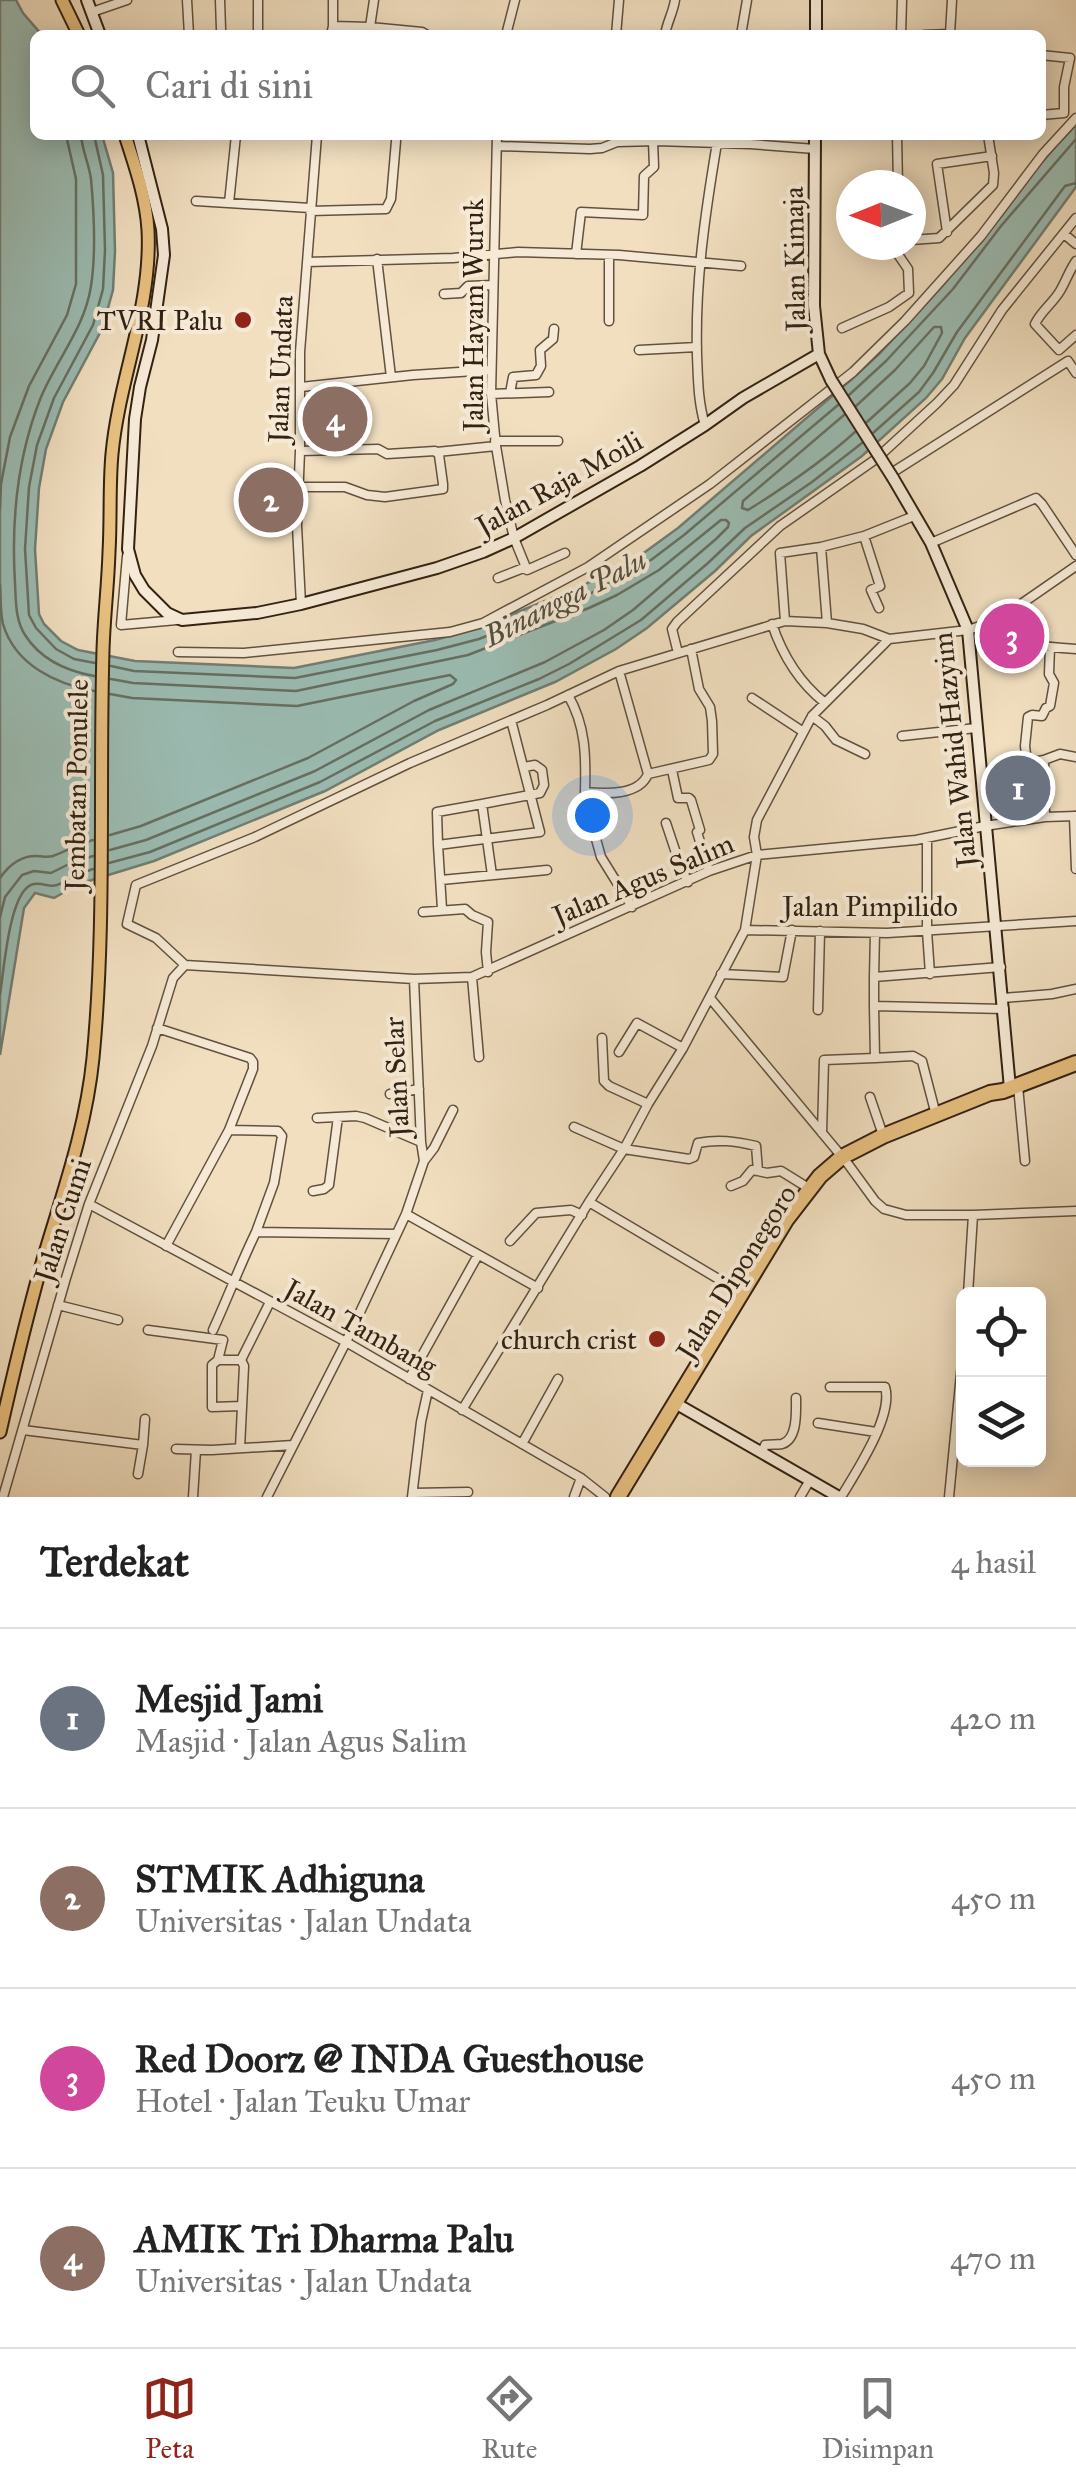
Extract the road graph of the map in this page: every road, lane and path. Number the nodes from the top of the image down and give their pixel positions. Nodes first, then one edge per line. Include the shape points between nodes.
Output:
1 (62, 0) edge
2 (87, 0) edge
3 (128, 0) edge
4 (187, 0) edge
5 (220, 0) edge
6 (258, 0) edge
7 (332, 0) edge
8 (374, 0) edge
9 (516, 0) edge
10 (620, 0) edge
11 (675, 0) edge
12 (746, 0) edge
13 (816, 0) edge
14 (902, 0) edge
15 (952, 0) edge
16 (92, 12) junction
17 (370, 27) junction
18 (221, 29) dead end
19 (77, 30) edge
20 (98, 30) edge
21 (189, 30) edge
22 (258, 30) edge
23 (332, 30) edge
24 (342, 30) edge
25 (401, 30) edge
26 (507, 30) edge
27 (617, 30) edge
28 (666, 30) edge
29 (743, 30) edge
30 (816, 30) edge
31 (901, 30) edge
32 (950, 30) edge
33 (1046, 56) edge
34 (1064, 113) junction
35 (1046, 115) edge
36 (1076, 118) edge
37 (1066, 129) junction
38 (127, 140) edge
39 (139, 140) edge
40 (235, 140) edge
41 (317, 140) edge
42 (497, 140) edge
43 (615, 140) edge
44 (629, 140) edge
45 (815, 140) edge
46 (896, 140) edge
47 (989, 140) edge
48 (396, 142) dead end
49 (653, 142) junction
50 (717, 143) junction
51 (497, 146) junction
52 (814, 149) junction
53 (992, 156) junction
54 (897, 170) edge
55 (993, 185) junction
56 (1007, 200) junction
57 (196, 202) dead end
58 (229, 204) junction
59 (310, 210) junction
60 (1076, 218) edge
61 (947, 232) junction
62 (1064, 234) junction
63 (926, 240) edge
64 (1076, 244) edge
65 (494, 254) junction
66 (576, 254) junction
67 (609, 255) junction
68 (378, 259) junction
69 (902, 260) edge
70 (1076, 261) edge
71 (308, 262) junction
72 (699, 263) junction
73 (742, 266) dead end
74 (493, 285) junction
75 (444, 294) dead end
76 (609, 321) dead end
77 (842, 328) dead end
78 (554, 329) dead end
79 (1076, 336) edge
80 (697, 347) junction
81 (639, 350) dead end
82 (1059, 350) junction
83 (819, 354) junction
84 (1068, 361) junction
85 (490, 370) junction
86 (1076, 373) edge
87 (392, 377) junction
88 (831, 380) joint
89 (301, 387) junction
90 (549, 392) dead end
91 (510, 393) junction
92 (490, 394) junction
93 (705, 426) junction
94 (558, 440) dead end
95 (496, 444) junction
96 (300, 451) junction
97 (437, 452) junction
98 (892, 476) junction
99 (299, 487) junction
100 (914, 516) junction
101 (864, 536) junction
102 (514, 538) junction
103 (931, 544) junction
104 (821, 547) junction
105 (128, 549) junction
106 (565, 553) dead end
107 (1076, 555) edge
108 (1076, 566) edge
109 (526, 567) junction
110 (498, 578) dead end
111 (301, 604) junction
112 (879, 608) dead end
113 (182, 620) junction
114 (786, 621) junction
115 (827, 623) junction
116 (772, 624) junction
117 (988, 624) junction
118 (968, 630) junction
119 (889, 639) junction
120 (1050, 647) junction
121 (692, 649) junction
122 (1076, 649) edge
123 (178, 652) dead end
124 (678, 653) junction
125 (619, 671) junction
126 (568, 695) junction
127 (752, 698) dead end
128 (824, 703) junction
129 (811, 717) junction
130 (511, 720) junction
131 (976, 728) junction
132 (803, 730) junction
133 (902, 736) dead end
134 (865, 754) dead end
135 (1076, 757) edge
136 (1044, 760) junction
137 (524, 767) junction
138 (672, 770) junction
139 (648, 774) junction
140 (585, 792) junction
141 (532, 796) junction
142 (482, 804) junction
143 (1075, 816) edge
144 (1045, 817) junction
145 (666, 822) dead end
146 (985, 826) junction
147 (927, 838) junction
148 (487, 840) junction
149 (438, 845) junction
150 (756, 856) junction
151 (1076, 869) edge
152 (547, 870) dead end
153 (709, 871) junction
154 (492, 875) junction
155 (440, 880) junction
156 (688, 882) junction
157 (632, 907) junction
158 (442, 909) junction
159 (423, 912) dead end
160 (1076, 920) edge
161 (995, 926) junction
162 (745, 930) junction
163 (792, 930) junction
164 (820, 931) junction
165 (927, 931) junction
166 (875, 933) junction
167 (185, 965) junction
168 (1001, 967) junction
169 (488, 972) junction
170 (721, 974) junction
171 (930, 974) junction
172 (472, 977) junction
173 (874, 977) junction
174 (414, 980) junction
175 (1076, 989) edge
176 (710, 998) junction
177 (1003, 1003) junction
178 (874, 1006) junction
179 (818, 1010) dead end
180 (157, 1028) junction
181 (602, 1038) dead end
182 (682, 1048) junction
183 (619, 1052) dead end
184 (478, 1057) dead end
185 (875, 1058) junction
186 (1076, 1063) edge
187 (1010, 1088) junction
188 (419, 1089) junction
189 (390, 1094) dead end
190 (870, 1097) dead end
191 (648, 1104) junction
192 (452, 1110) dead end
193 (936, 1115) junction
194 (338, 1116) junction
195 (317, 1118) dead end
196 (574, 1127) dead end
197 (230, 1130) junction
198 (822, 1133) junction
199 (883, 1136) junction
200 (421, 1142) junction
201 (624, 1150) junction
202 (424, 1160) junction
203 (845, 1161) junction
204 (1025, 1161) dead end
205 (758, 1171) junction
206 (730, 1186) dead end
207 (810, 1189) junction
208 (313, 1190) dead end
209 (589, 1202) junction
210 (90, 1204) junction
211 (1073, 1213) edge
212 (406, 1214) junction
213 (582, 1215) junction
214 (974, 1215) junction
215 (256, 1232) junction
216 (396, 1234) junction
217 (510, 1241) dead end
218 (166, 1246) junction
219 (478, 1255) junction
220 (232, 1282) junction
221 (969, 1287) edge
222 (538, 1288) junction
223 (742, 1293) junction
224 (270, 1302) junction
225 (58, 1304) junction
226 (118, 1320) dead end
227 (148, 1330) dead end
228 (213, 1330) dead end
229 (346, 1342) junction
230 (218, 1360) junction
231 (240, 1360) junction
232 (961, 1377) edge
233 (558, 1379) dead end
234 (410, 1380) junction
235 (830, 1388) dead end
236 (428, 1390) junction
237 (796, 1398) dead end
238 (242, 1406) junction
239 (682, 1407) junction
240 (462, 1410) junction
241 (145, 1418) dead end
242 (818, 1422) dead end
243 (23, 1430) junction
244 (0, 1432) edge
245 (876, 1432) junction
246 (522, 1444) junction
247 (142, 1445) junction
248 (293, 1445) junction
249 (240, 1448) junction
250 (176, 1449) dead end
251 (196, 1450) junction
252 (762, 1452) junction
253 (138, 1474) dead end
254 (582, 1478) junction
255 (810, 1480) junction
256 (468, 1492) dead end
257 (412, 1495) edge
258 (3, 1497) edge
259 (193, 1497) edge
260 (267, 1497) edge
261 (574, 1497) edge
262 (605, 1497) edge
263 (618, 1497) edge
264 (629, 1497) edge
265 (800, 1497) edge
266 (840, 1497) edge
267 (949, 1497) edge

1 - 19 main road
2 - 16 street
3 - 16 street
4 - 21 street
5 - 18 street
6 - 22 street
7 - 23 street
8 - 17 street
9 - 26 street
10 - 27 street
11 - 28 street
12 - 29 street
13 - 30 street
14 - 31 street
15 - 32 street
16 - 20 street
17 - 24 street
17 - 25 street
33 - 34 street via 1070,58
34 - 35 street
34 - 37 street
36 - 37 street
37 - 56 street
38 - 244 main road, Jembatan Ponulele via 144,198 148,266 112,454 93,1060 75,1158
39 - 105 street via 164,255 136,419
40 - 58 street
41 - 59 street, Jalan Undata
42 - 51 street, Jalan Hayam Wuruk
43 - 51 street via 602,148
44 - 49 street
45 - 52 street, Jalan Kimaja
46 - 54 street
47 - 53 street
48 - 59 street via 386,209
49 - 50 street
49 - 66 street via 644,215 581,212
50 - 52 street
50 - 72 street
51 - 65 street, Jalan Hayam Wuruk
52 - 83 street, Jalan Kimaja
53 - 55 street
53 - 61 street via 937,164
55 - 56 street
55 - 61 street
56 - 123 street via 931,293 853,372 710,484 554,586 483,623 450,632 244,653
57 - 58 street
58 - 59 street
59 - 71 street, Jalan Undata
60 - 62 street
61 - 63 street
62 - 64 street
62 - 124 street via 937,403 876,459 780,526 673,626
65 - 66 street
65 - 68 street
65 - 74 street, Jalan Hayam Wuruk
66 - 67 street
67 - 72 street
67 - 76 street
68 - 71 street
68 - 87 street
69 - 77 street via 909,292
70 - 82 street via 1036,322
71 - 89 street, Jalan Undata
72 - 73 street
72 - 80 street
74 - 75 street
74 - 85 street, Jalan Hayam Wuruk
78 - 91 street via 540,350 536,374 513,377
79 - 82 street
80 - 81 street
80 - 93 street
82 - 84 street
83 - 88 street, Jalan Kimaja
83 - 93 street, Jalan Raja Moili
84 - 86 street
84 - 98 street
85 - 87 street
85 - 92 street, Jalan Hayam Wuruk
87 - 89 street
88 - 98 street, Jalan Wahid Hazyim, bridge
89 - 96 street, Jalan Undata
90 - 91 street
91 - 92 street
92 - 95 street, Jalan Hayam Wuruk
93 - 102 street, Jalan Raja Moili
94 - 95 street
95 - 97 street
95 - 102 street, Jalan Hayam Wuruk
96 - 97 street
96 - 99 street, Jalan Undata
97 - 99 street via 444,484 435,491 385,497
98 - 100 street, Jalan Wahid Hazyim
99 - 111 street, Jalan Undata
100 - 101 street
100 - 103 street, Jalan Wahid Hazyim
101 - 104 street
101 - 112 street via 880,586 871,590
102 - 109 street, Jalan Hayam Wuruk
102 - 111 street, Jalan Raja Moili via 454,562
103 - 107 street via 1038,499
103 - 118 street, Jalan Wahid Hazyim
104 - 114 street via 779,555
104 - 115 street
105 - 113 street via 144,590
105 - 113 street via 121,625
106 - 109 street
108 - 117 street
109 - 110 street
111 - 113 street, Jalan Raja Moili
114 - 115 street
114 - 116 street
115 - 119 street
116 - 121 street
116 - 128 street via 805,686
117 - 118 street
117 - 120 street via 1008,640
118 - 119 street
118 - 131 street, Jalan Wahid Hazyim
119 - 128 street
120 - 122 street
120 - 136 street via 1050,706 1042,716 1028,716 1025,750 1027,763
121 - 124 street
121 - 138 street via 699,689 710,707 713,754
124 - 125 street
125 - 126 street
125 - 139 street
126 - 130 street
126 - 140 street via 586,752
127 - 132 street
128 - 129 street
129 - 132 street
129 - 134 street
130 - 137 street
130 - 167 street via 136,884 127,924 156,938
131 - 133 street
131 - 146 street, Jalan Wahid Hazyim
132 - 150 street via 758,820
135 - 136 street
136 - 144 street
137 - 141 street
137 - 141 street via 537,766 543,774 542,790
138 - 139 street
138 - 153 street via 678,798 691,800
139 - 140 street via 636,787
140 - 157 street via 602,857
141 - 142 street
141 - 148 street via 540,834
142 - 148 street
142 - 149 street via 437,812
143 - 144 street, Jalan Agus Salim
143 - 151 street
144 - 146 street, Jalan Agus Salim
145 - 156 street
146 - 147 street, Jalan Agus Salim
146 - 161 street, Jalan Wahid Hazyim
147 - 150 street, Jalan Agus Salim
147 - 165 street
148 - 149 street
148 - 154 street
149 - 155 street
150 - 153 street, Jalan Agus Salim
150 - 162 street
152 - 154 street
153 - 156 street, Jalan Agus Salim
154 - 155 street
155 - 158 street
156 - 157 street, Jalan Agus Salim
157 - 169 street, Jalan Agus Salim
158 - 159 street
158 - 169 street via 467,910 488,922
160 - 161 street, Jalan Pimpilido
161 - 165 street, Jalan Pimpilido
161 - 168 street, Jalan Wahid Hazyim
162 - 163 street, Jalan Pimpilido
162 - 170 street
163 - 164 street, Jalan Pimpilido
163 - 170 street via 783,977
164 - 166 street, Jalan Pimpilido
164 - 179 street
165 - 166 street, Jalan Pimpilido
165 - 171 street
166 - 173 street
167 - 174 street, Jalan Agus Salim
167 - 180 street, Jalan Cumi
168 - 171 street
168 - 177 street, Jalan Wahid Hazyim
169 - 172 street, Jalan Agus Salim
170 - 176 street
171 - 173 street
172 - 174 street, Jalan Agus Salim
172 - 184 street
173 - 178 street
174 - 188 street, Jalan Selar
175 - 177 street
176 - 182 street
176 - 198 street
177 - 178 street
177 - 187 street, Jalan Wahid Hazyim
178 - 185 street
180 - 197 street via 250,1058 253,1070
180 - 210 street, Jalan Cumi
181 - 191 street via 604,1082
182 - 183 street via 637,1023
182 - 191 street
185 - 193 street via 922,1061
185 - 198 street via 824,1060
186 - 187 highway
187 - 193 highway, Jalan Diponegoro
187 - 203 highway, Jalan Diponegoro
187 - 204 street
188 - 189 street
188 - 200 street, Jalan Selar
190 - 199 street
191 - 201 street
192 - 202 street
193 - 199 highway, Jalan Diponegoro
194 - 195 street
194 - 200 street via 374,1120
194 - 208 street via 329,1185
196 - 201 street
197 - 215 street via 282,1136
197 - 218 street
198 - 203 street
199 - 203 highway, Jalan Diponegoro
200 - 202 street, Jalan Selar
201 - 205 street via 689,1159 699,1142 732,1140 756,1146
201 - 209 street
202 - 212 street, Jalan Selar
203 - 207 highway, Jalan Diponegoro
203 - 214 street via 884,1209
203 - 239 highway, Jalan Diponegoro via 805,1204
205 - 206 street
205 - 207 street via 781,1170
207 - 223 highway, Jalan Diponegoro
209 - 213 street
209 - 223 street
210 - 218 street, Jalan Tambang
210 - 225 street, Jalan Cumi
211 - 214 street
212 - 216 street, Jalan Selar
212 - 219 street
213 - 217 street via 536,1213
213 - 222 street
214 - 221 street
215 - 216 street
215 - 220 street
216 - 229 street, Jalan Selar
218 - 220 street, Jalan Tambang
219 - 222 street
219 - 234 street
220 - 224 street, Jalan Tambang
220 - 228 street
222 - 240 street
223 - 263 highway, Jalan Diponegoro
224 - 229 street, Jalan Tambang
224 - 231 street
225 - 226 street
225 - 243 street, Jalan Cumi
227 - 230 street via 222,1340
229 - 234 street, Jalan Tambang
229 - 248 street, Jalan Selar
230 - 231 street
230 - 238 street via 212,1365 212,1407
231 - 238 street
232 - 267 street
233 - 246 street
234 - 236 street, Jalan Tambang
235 - 245 street via 885,1387 886,1411
236 - 240 street, Jalan Tambang
236 - 257 street
237 - 252 street via 789,1438
238 - 249 street
239 - 252 street
239 - 264 highway, Jalan Diponegoro
240 - 246 street, Jalan Tambang
241 - 247 street
242 - 245 street
243 - 247 street
243 - 258 street, Jalan Cumi
245 - 266 street
246 - 254 street, Jalan Tambang
247 - 253 street
248 - 249 street
248 - 260 street, Jalan Selar
249 - 251 street
250 - 251 street
251 - 259 street
252 - 255 street
254 - 261 street
254 - 262 street, Jalan Tambang
255 - 265 street
255 - 266 street
256 - 257 street

